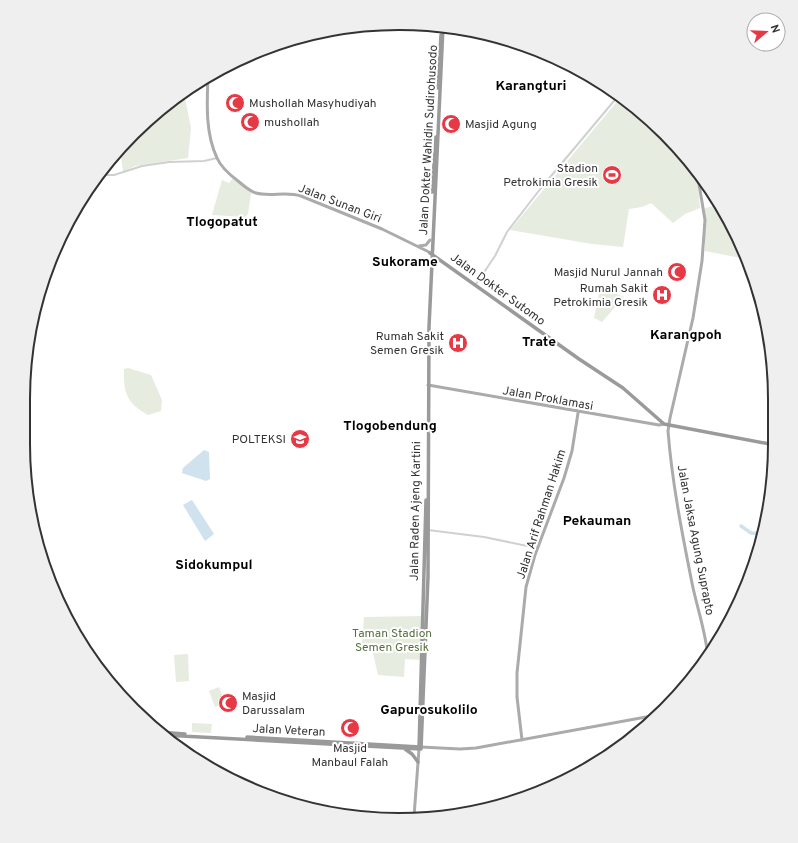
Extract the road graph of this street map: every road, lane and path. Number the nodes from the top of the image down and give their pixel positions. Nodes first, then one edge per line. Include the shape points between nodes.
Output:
1 (442, 33) edge
2 (208, 83) edge
3 (615, 100) edge
4 (437, 139) junction
5 (217, 158) junction
6 (106, 175) edge
7 (699, 184) edge
8 (430, 240) junction
9 (418, 246) junction
10 (431, 253) junction
11 (476, 284) junction
12 (428, 317) junction
13 (428, 385) junction
14 (578, 413) junction
15 (664, 424) junction
16 (669, 426) junction
17 (768, 444) edge
18 (427, 515) junction
19 (427, 521) junction
20 (428, 530) junction
21 (537, 548) junction
22 (707, 648) edge
23 (647, 717) edge
24 (169, 733) edge
25 (172, 735) edge
26 (522, 740) junction
27 (278, 741) junction
28 (404, 749) junction
29 (420, 749) junction
30 (418, 762) junction
31 (414, 812) edge

1 - 4 highway, Jalan Dokter Wahidin Sudirohusodo
2 - 5 main road, Jalan Sunan Giri via 208,122
3 - 11 street via 507,232
4 - 8 highway, Jalan Dokter Wahidin Sudirohusodo
4 - 10 highway, Jalan Dokter Wahidin Sudirohusodo
5 - 6 street via 142,166 118,174
5 - 9 main road, Jalan Sunan Giri via 233,177 254,193 296,194
7 - 16 main road, Jalan Jaksa Agung Suprapto via 704,210 702,261
8 - 9 main road via 426,245
8 - 10 highway, Jalan Dokter Wahidin Sudirohusodo
9 - 10 main road, Jalan Sunan Giri
10 - 11 highway, Jalan Dokter Sutomo
10 - 12 highway, Jalan Raden Ajeng Kartini
11 - 15 highway, Jalan Dokter Sutomo via 623,388
12 - 13 highway, Jalan Raden Ajeng Kartini
12 - 18 highway, Jalan Raden Ajeng Kartini
13 - 14 main road, Jalan Proklamasi
13 - 18 highway, Jalan Raden Ajeng Kartini
14 - 15 main road, Jalan Proklamasi via 659,426
14 - 21 main road, Jalan Arif Rahman Hakim via 572,451 564,478
15 - 16 highway, Jalan Dokter Sutomo
16 - 17 highway, Jalan Dokter Sutomo
16 - 22 main road, Jalan Jaksa Agung Suprapto via 680,518
18 - 19 highway, Jalan Raden Ajeng Kartini
19 - 20 highway, Jalan Raden Ajeng Kartini
19 - 29 highway, Jalan Raden Ajeng Kartini
20 - 21 street via 484,537
20 - 29 highway, Jalan Raden Ajeng Kartini
21 - 26 main road, Jalan Arif Rahman Hakim via 526,587 517,673
23 - 26 main road
24 - 27 highway, Jalan Veteran
25 - 27 highway, Jalan Veteran
26 - 29 main road via 474,748
27 - 28 highway, Jalan Veteran
27 - 29 highway, Jalan Veteran
28 - 29 highway, Jalan Veteran
28 - 30 highway
29 - 30 main road
30 - 31 main road

